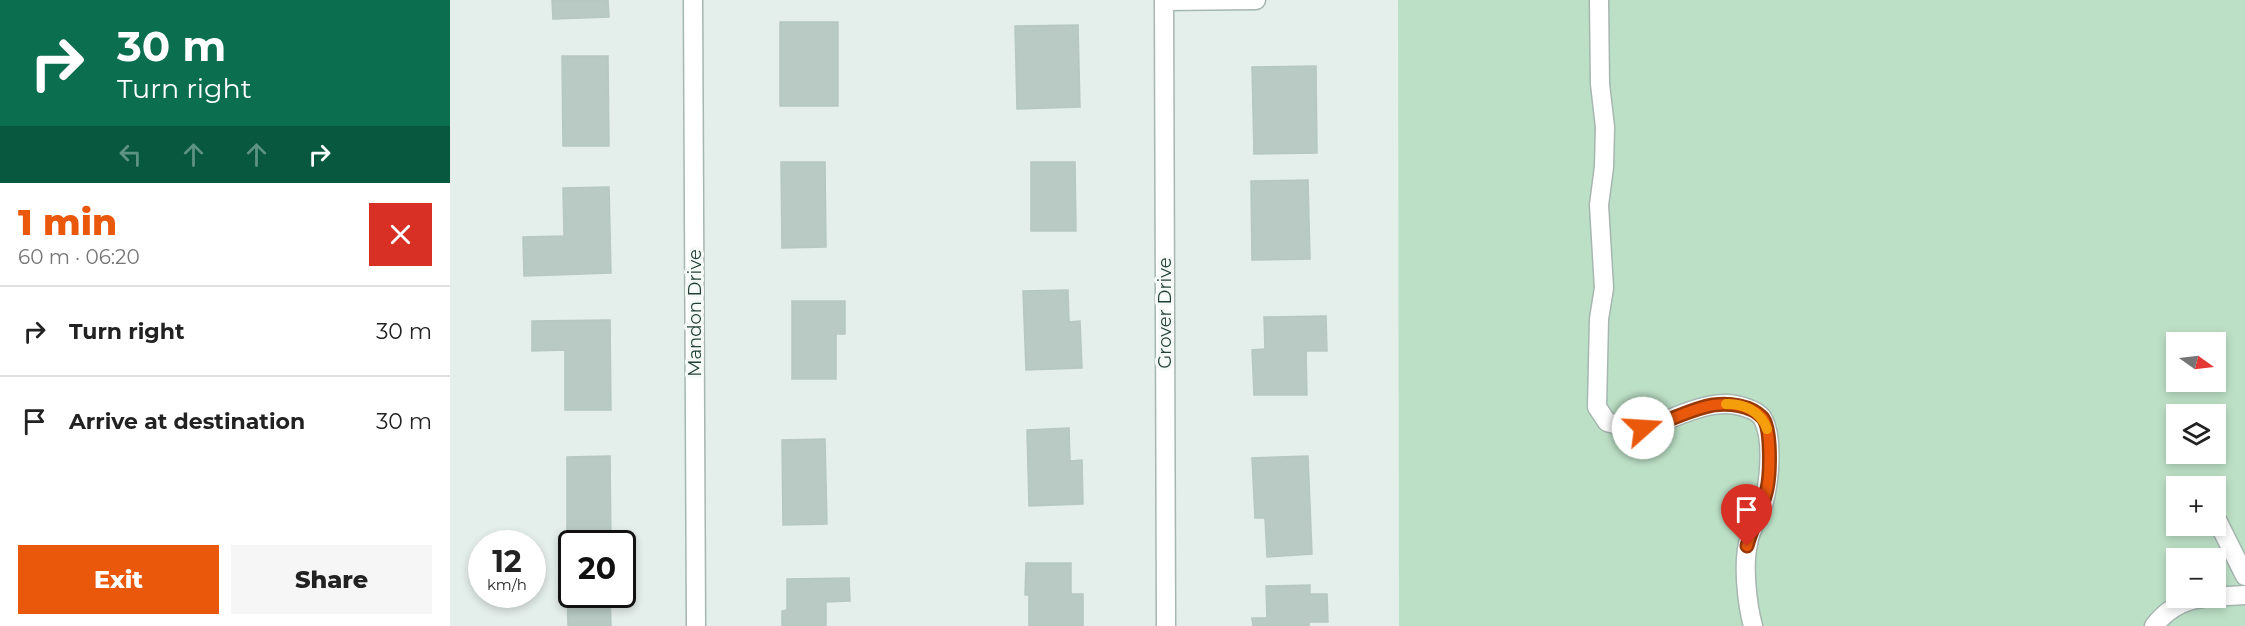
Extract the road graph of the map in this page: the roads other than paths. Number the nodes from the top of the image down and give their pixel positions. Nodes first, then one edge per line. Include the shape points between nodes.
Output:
1 (693, 0) edge
2 (1164, 0) edge
3 (1256, 0) edge
4 (1599, 0) edge
5 (2225, 536) edge
6 (2245, 576) edge
7 (2245, 595) edge
8 (696, 626) edge
9 (1166, 626) edge
10 (1753, 626) edge
11 (2154, 626) edge

1 - 8 street, Mandon Drive
2 - 3 street
2 - 9 street, Grover Drive
4 - 10 street via 1605,127 1599,205 1604,288 1599,319 1597,406 1607,422 1627,427 1643,428 1713,405 1749,408 1763,417 1768,432 1768,488 1747,546
5 - 6 street
7 - 11 street via 2193,598 2177,605

